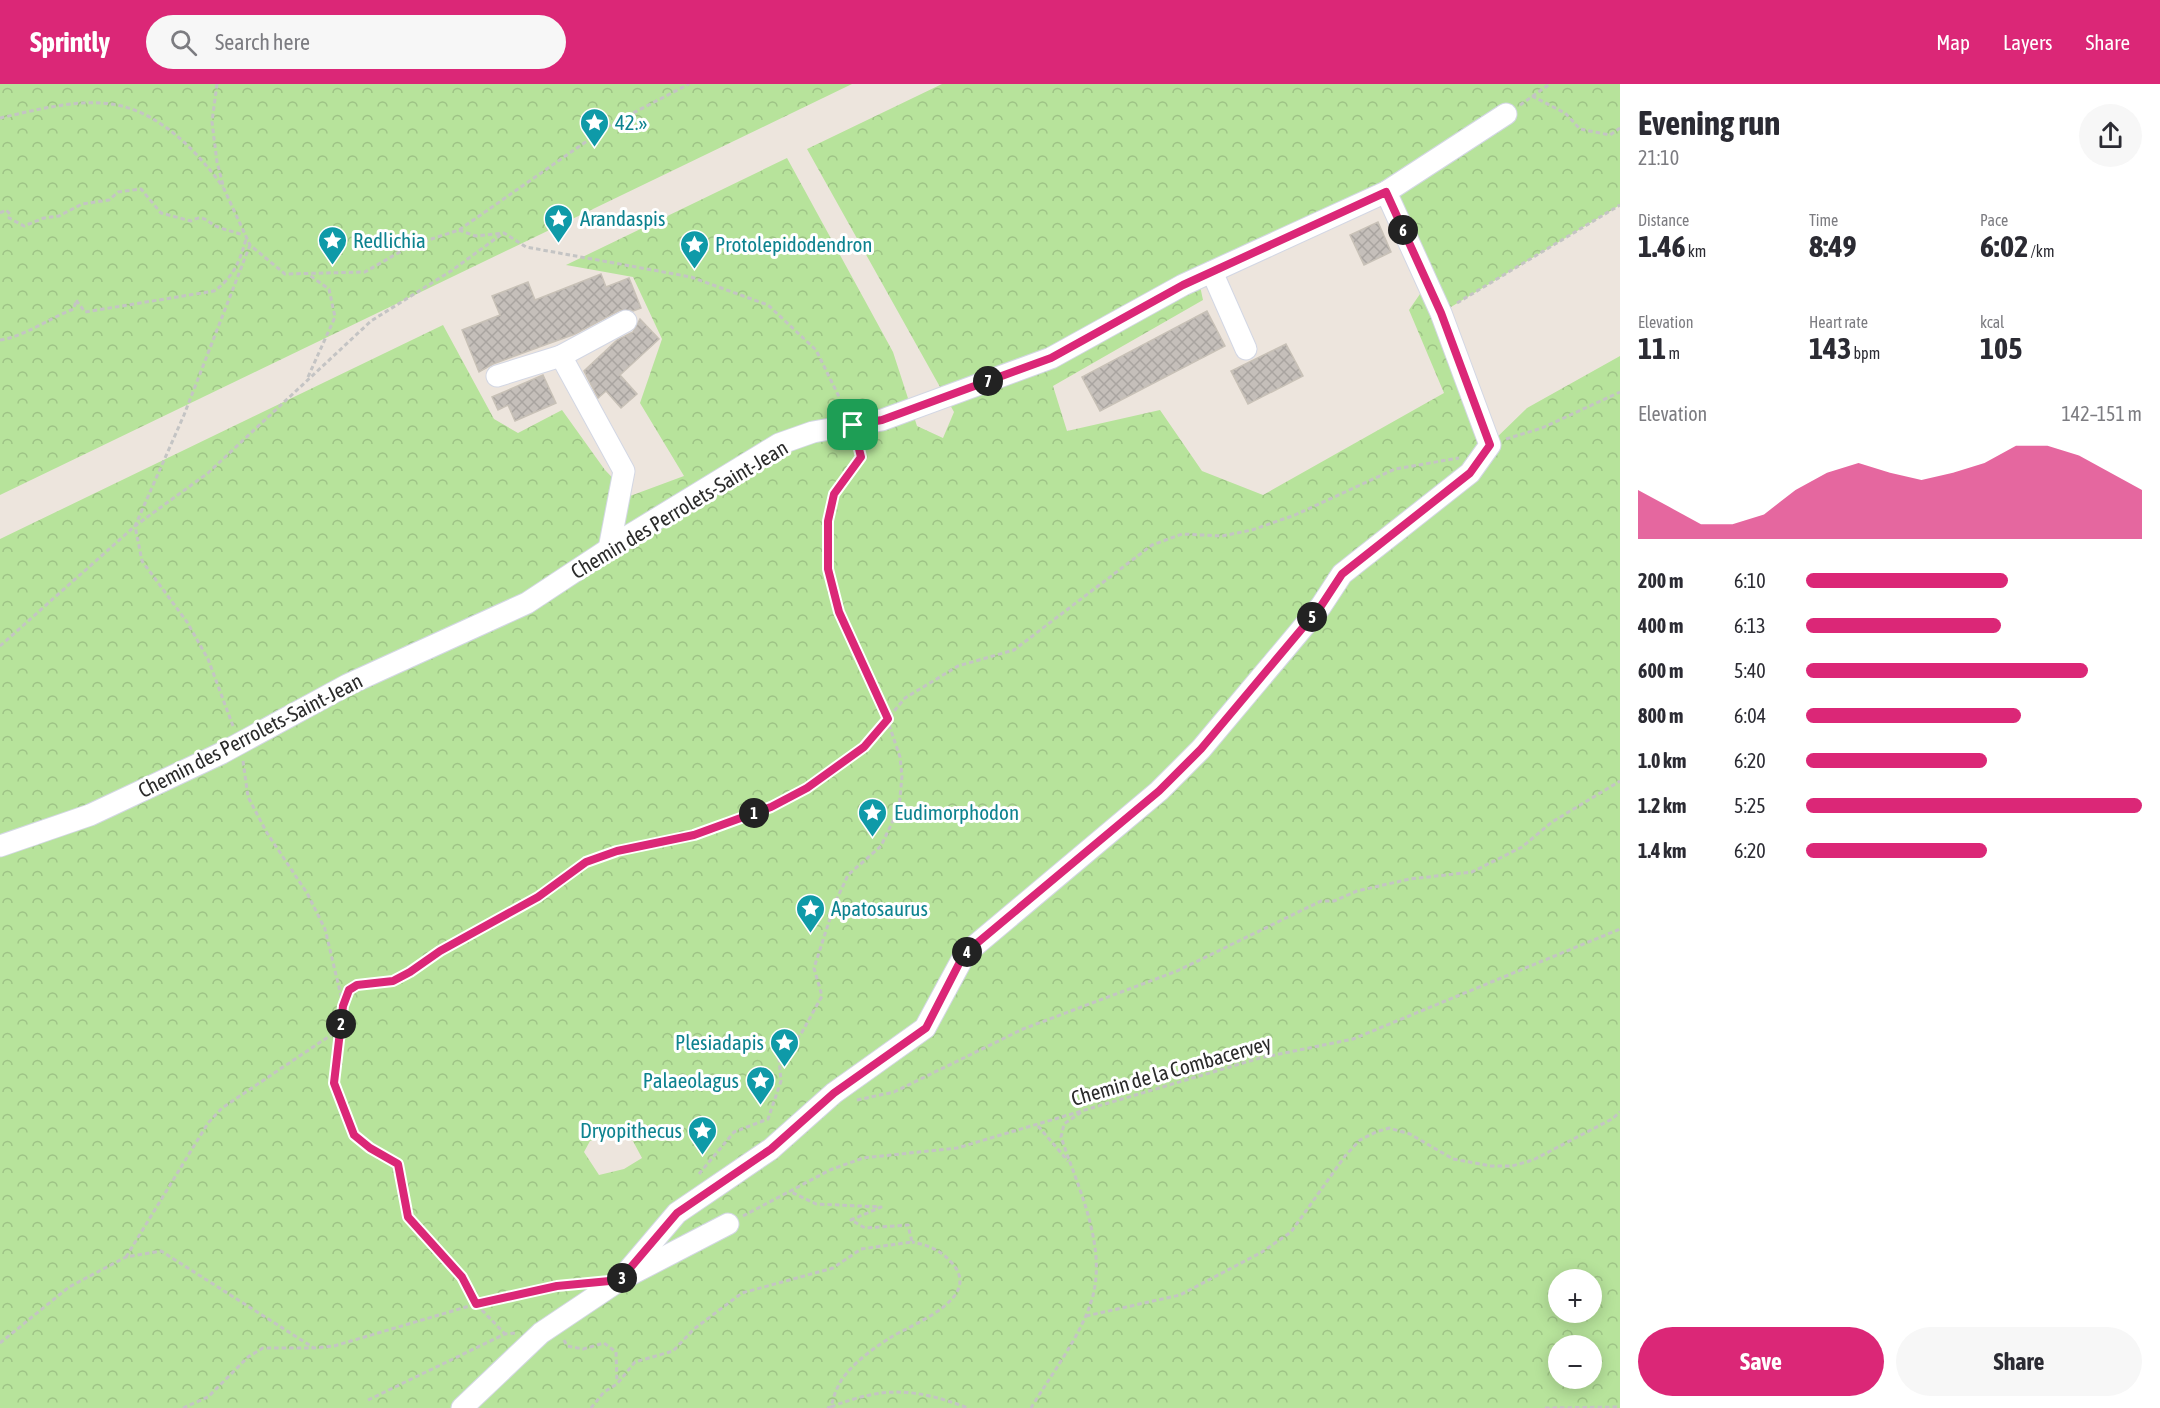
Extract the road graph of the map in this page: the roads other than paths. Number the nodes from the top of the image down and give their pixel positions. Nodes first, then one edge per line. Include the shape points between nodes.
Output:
1 (1506, 114) road end
2 (1386, 192) junction
3 (1212, 272) junction
4 (626, 321) dead end
5 (1246, 349) dead end
6 (561, 356) junction
7 (496, 376) dead end
8 (609, 549) junction
9 (0, 846) edge
10 (728, 1224) road end
11 (620, 1280) junction
12 (462, 1408) edge

1 - 2 street, Chemin des Perrolets-Saint-Jean
2 - 3 street, Chemin des Perrolets-Saint-Jean
2 - 11 street via 1441,313 1490,445 1470,473 1342,574 1314,615 1201,749 1159,791 964,954 926,1028 834,1093 771,1149 677,1213
3 - 5 street
3 - 8 street, Chemin des Perrolets-Saint-Jean via 1051,358 882,420 813,432 779,444
4 - 6 street
6 - 7 street
6 - 8 street via 624,471
8 - 9 street, Chemin des Perrolets-Saint-Jean via 527,603 347,685 222,753 90,815
10 - 11 street
11 - 12 street via 549,1328

